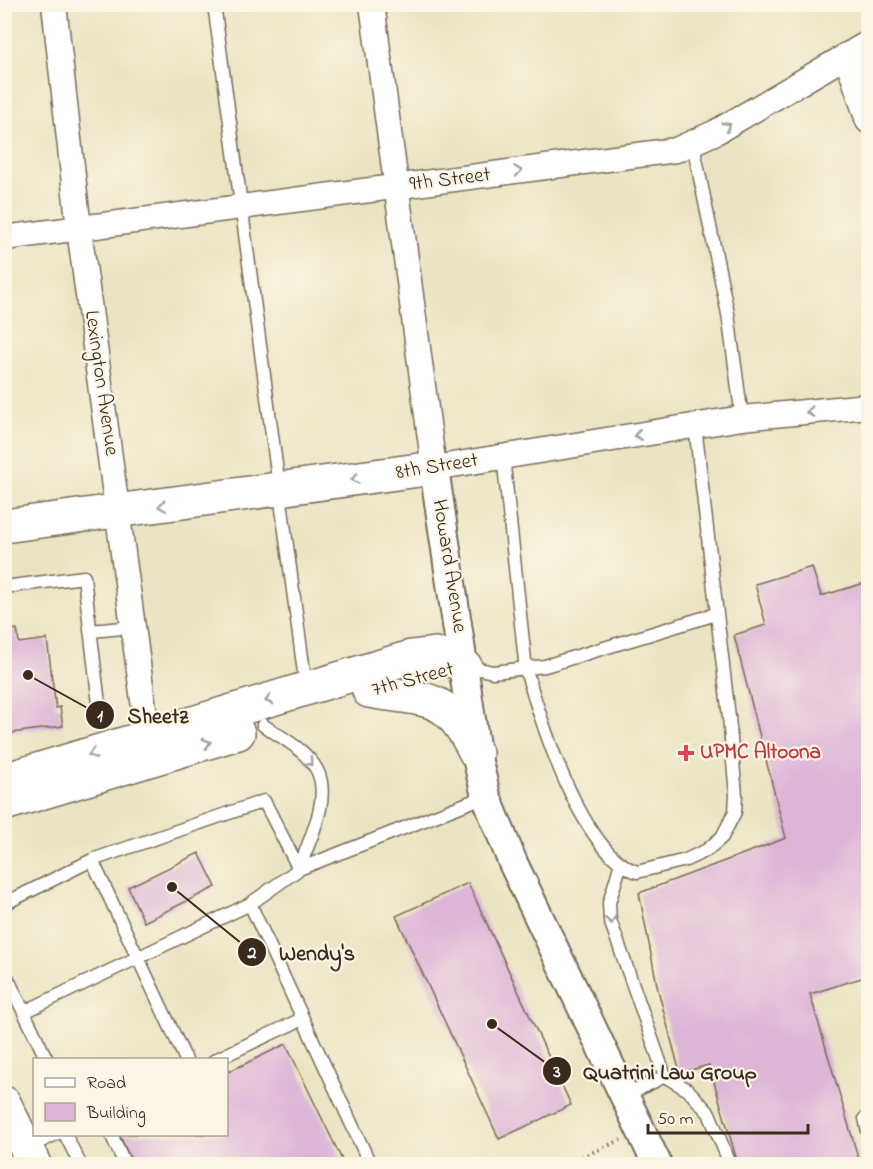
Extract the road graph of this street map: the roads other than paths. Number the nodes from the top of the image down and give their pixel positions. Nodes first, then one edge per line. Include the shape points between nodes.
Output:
1 (54, 4) edge
2 (214, 4) edge
3 (372, 4) edge
4 (868, 43) edge
5 (846, 55) junction
6 (868, 121) edge
7 (693, 144) junction
8 (397, 187) junction
9 (241, 207) junction
10 (79, 229) junction
11 (4, 238) edge
12 (868, 406) edge
13 (742, 418) junction
14 (695, 426) junction
15 (503, 456) junction
16 (434, 468) junction
17 (279, 489) junction
18 (119, 512) junction
19 (4, 525) edge
20 (4, 586) edge
21 (716, 614) junction
22 (134, 627) junction
23 (90, 631) junction
24 (465, 666) junction
25 (526, 670) junction
26 (306, 689) junction
27 (369, 691) junction
28 (100, 713) dead end
29 (263, 725) junction
30 (150, 749) junction
31 (476, 753) junction
32 (4, 780) edge
33 (486, 796) junction
34 (4, 804) edge
35 (92, 860) junction
36 (621, 863) junction
37 (299, 870) junction
38 (4, 904) edge
39 (250, 904) junction
40 (140, 957) junction
41 (4, 971) edge
42 (24, 1012) junction
43 (302, 1019) junction
44 (47, 1058) edge
45 (186, 1058) edge
46 (217, 1058) edge
47 (665, 1076) junction
48 (625, 1096) junction
49 (4, 1103) edge
50 (865, 1118) dead end
51 (868, 1132) edge
52 (54, 1136) edge
53 (66, 1136) edge
54 (112, 1136) edge
55 (30, 1156) edge
56 (80, 1164) edge
57 (125, 1164) edge
58 (370, 1164) edge
59 (657, 1164) edge
60 (730, 1164) edge

1 - 10 street, Lexington Avenue
2 - 9 lane
3 - 8 street, Howard Avenue
4 - 5 street, 9th Street
5 - 6 street
7 -> 5 street, 9th Street
8 -> 7 street, 9th Street via 676,150
7 - 13 lane via 728,314
8 - 9 street, 9th Street
8 - 16 street, Howard Avenue
9 - 10 street, 9th Street
9 - 17 lane
10 - 11 street, 9th Street
10 - 18 street, Lexington Avenue
12 -> 13 street, 8th Street
13 - 14 street, 8th Street
14 -> 15 street, 8th Street
14 - 21 lane
15 - 16 street, 8th Street
15 - 25 lane
16 -> 17 main road, 8th Street
16 - 24 street, Howard Avenue
17 -> 18 main road, 8th Street
17 - 26 lane
18 - 19 main road, 8th Street
18 - 22 street, Lexington Avenue
20 - 23 lane via 84,577
21 - 25 lane via 596,653
21 - 36 lane via 736,795 730,825 707,850 686,860 637,872
22 - 23 lane
22 - 30 street, Lexington Avenue
23 - 28 lane
24 - 25 lane via 493,672
24 - 26 main road, 7th Street via 435,654 411,657
24 - 27 main road, 7th Street
24 - 31 street, Howard Avenue
25 - 36 lane via 571,792 593,836
26 -> 30 main road, 7th Street
27 - 29 main road, 7th Street
27 - 31 main road via 433,701 451,711
30 -> 29 main road, 7th Street
29 -> 37 lane via 294,746 317,771 322,800
30 -> 32 main road, 7th Street
30 - 34 main road, 7th Street
31 - 33 street, Howard Avenue
33 - 37 lane
33 - 48 street, Howard Avenue via 513,863
35 - 37 lane via 264,801
35 - 38 lane
35 - 40 lane
36 -> 47 lane via 609,903 610,920
37 - 39 lane
39 - 40 lane
39 - 43 lane
40 - 42 lane
40 - 45 lane
41 - 42 lane
42 - 44 lane
43 - 46 lane
43 - 58 lane
47 - 48 lane
47 - 60 lane via 688,1090 709,1113
48 - 59 street, Howard Avenue
49 - 55 main road
50 - 51 lane
52 - 55 lane
53 - 56 lane
54 - 57 lane

